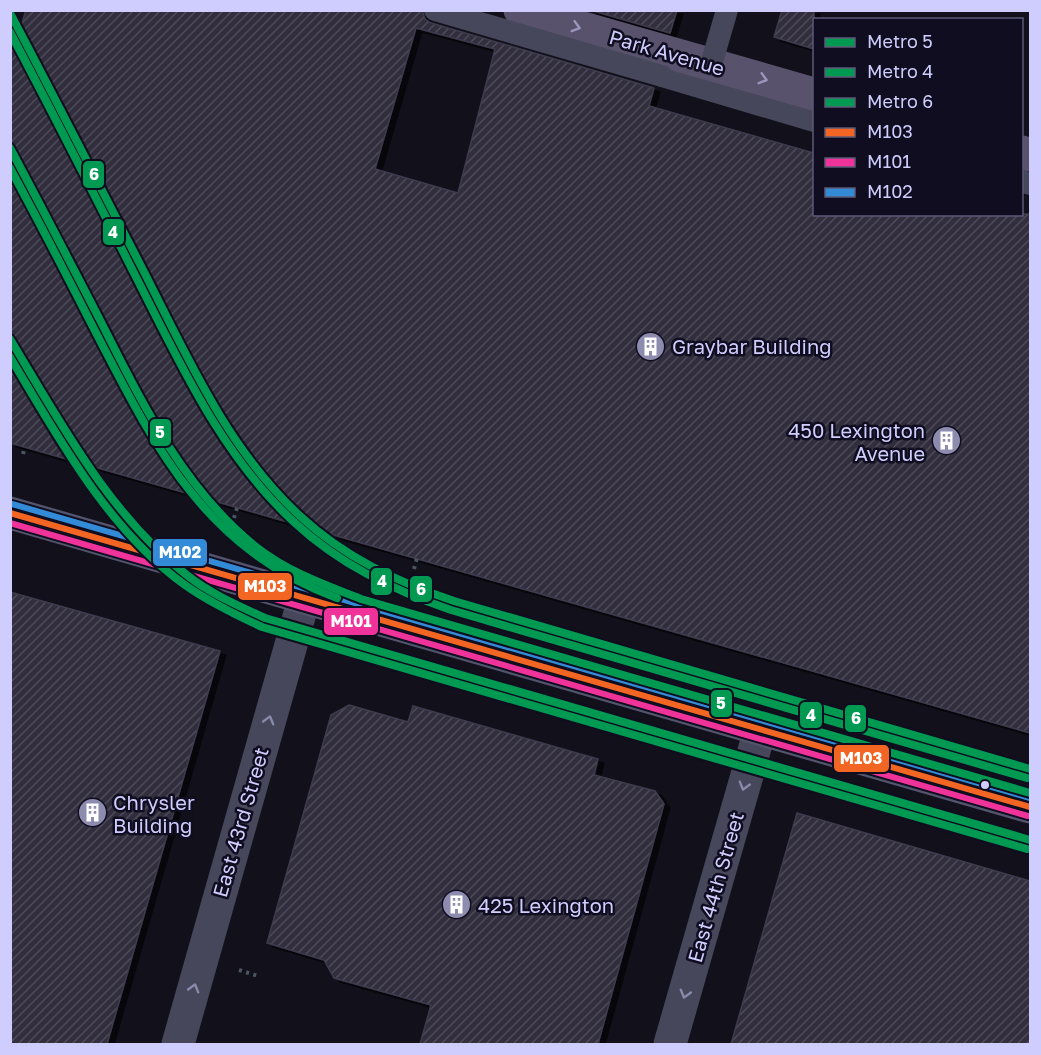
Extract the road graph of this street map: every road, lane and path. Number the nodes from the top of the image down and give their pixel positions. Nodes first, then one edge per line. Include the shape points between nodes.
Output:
1 (435, 10) edge
2 (520, 10) edge
3 (727, 10) edge
4 (711, 65) junction
5 (813, 94) edge
6 (813, 121) edge
7 (25, 447) dead end
8 (23, 454) dead end
9 (237, 507) dead end
10 (10, 513) edge
11 (234, 518) dead end
12 (320, 530) dead end
13 (316, 541) dead end
14 (417, 558) dead end
15 (414, 569) dead end
16 (304, 599) junction
17 (760, 730) junction
18 (1030, 807) edge
19 (178, 1044) edge
20 (670, 1044) edge

1 - 6 lane, bridge
2 -> 4 main road, Park Avenue
3 - 4 lane, bridge
4 -> 5 main road, Park Avenue
7 - 8 path
9 - 11 path
10 - 16 main road
12 - 13 path
14 - 15 path
16 - 17 main road
19 -> 16 street, East 43rd Street
17 - 18 main road
17 -> 20 street, East 44th Street

